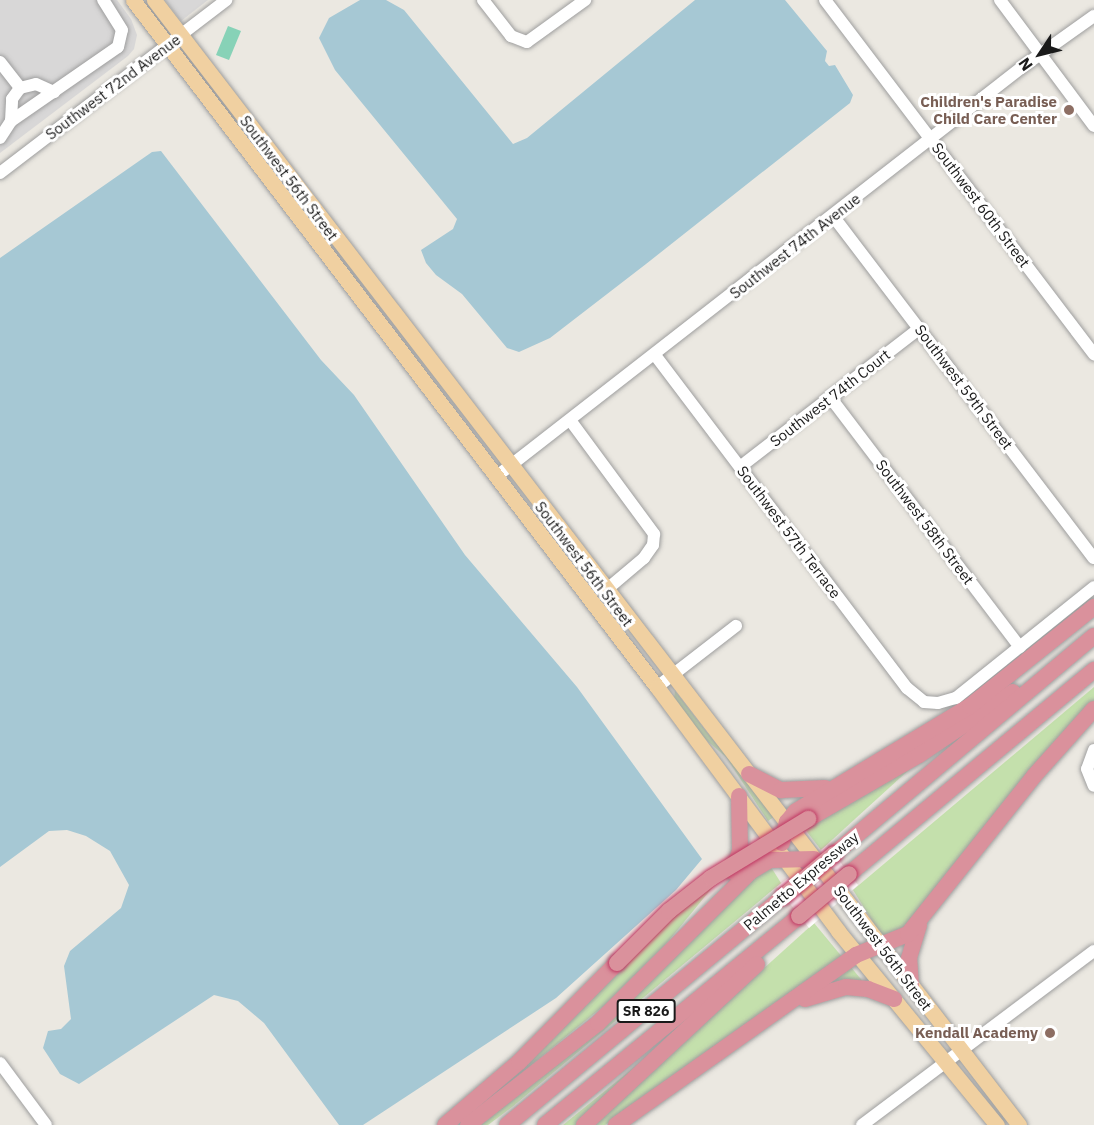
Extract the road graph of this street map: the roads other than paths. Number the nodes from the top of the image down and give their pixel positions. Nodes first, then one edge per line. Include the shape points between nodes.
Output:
1 (103, 0) edge
2 (133, 0) edge
3 (153, 0) edge
4 (226, 0) edge
5 (483, 0) edge
6 (585, 0) edge
7 (825, 0) edge
8 (1000, 0) edge
9 (1094, 16) edge
10 (181, 36) junction
11 (168, 46) junction
12 (1040, 55) junction
13 (0, 62) edge
14 (20, 88) junction
15 (54, 92) junction
16 (11, 121) junction
17 (1094, 126) edge
18 (0, 138) edge
19 (931, 139) junction
20 (0, 173) edge
21 (833, 216) junction
22 (920, 328) junction
23 (1094, 354) edge
24 (655, 355) junction
25 (830, 397) junction
26 (570, 420) junction
27 (510, 466) junction
28 (740, 467) junction
29 (497, 476) junction
30 (1094, 558) edge
31 (1094, 587) edge
32 (605, 591) junction
33 (592, 601) junction
34 (1094, 607) edge
35 (736, 626) dead end
36 (1094, 636) edge
37 (1020, 647) junction
38 (1094, 670) edge
39 (670, 677) junction
40 (1041, 680) junction
41 (657, 687) junction
42 (1094, 709) edge
43 (1094, 750) edge
44 (749, 774) junction
45 (1094, 786) edge
46 (835, 788) junction
47 (739, 796) junction
48 (787, 822) junction
49 (782, 858) junction
50 (814, 859) junction
51 (717, 904) junction
52 (920, 923) junction
53 (778, 934) junction
54 (880, 945) junction
55 (1094, 951) edge
56 (856, 955) junction
57 (911, 985) junction
58 (798, 998) junction
59 (894, 999) junction
60 (962, 1052) junction
61 (946, 1062) junction
62 (0, 1063) edge
63 (46, 1125) edge
64 (445, 1125) edge
65 (468, 1125) edge
66 (507, 1125) edge
67 (545, 1125) edge
68 (584, 1125) edge
69 (616, 1125) edge
70 (862, 1125) edge
71 (997, 1125) edge
72 (1019, 1125) edge

1 - 15 street via 123,34 112,54
2 - 11 main road, Southwest 56th Street
3 - 10 main road, Southwest 56th Street
4 - 10 street, Southwest 72nd Avenue
5 - 6 street via 511,36 523,42 536,38
7 - 19 street, Southwest 60th Street
8 - 12 street
9 - 12 street, Southwest 74th Avenue
10 - 11 street, Southwest 72nd Avenue
10 - 27 main road, Southwest 56th Street
11 - 20 street, Southwest 72nd Avenue
11 - 29 main road, Southwest 56th Street
12 - 17 street
12 - 19 street, Southwest 74th Avenue
13 - 14 street
14 - 15 street via 36,84
14 - 16 street via 12,99
15 - 16 street
16 - 18 street
19 - 21 street, Southwest 74th Avenue
19 - 23 street, Southwest 60th Street
21 - 22 street, Southwest 59th Street
21 - 24 street, Southwest 74th Avenue
22 - 25 street, Southwest 74th Court
22 - 30 street, Southwest 59th Street
24 - 26 street, Southwest 74th Avenue
24 - 28 street, Southwest 57th Terrace
25 - 28 street, Southwest 74th Court
25 - 37 street, Southwest 58th Street
26 - 27 street, Southwest 74th Avenue
26 - 32 street via 648,523 654,542 638,564
27 - 29 street, Southwest 74th Avenue
27 - 32 main road, Southwest 56th Street
28 - 37 street, Southwest 57th Terrace via 907,688 929,704 956,698
29 - 33 main road, Southwest 56th Street
31 - 37 street
32 - 33 main road
32 - 39 main road, Southwest 56th Street
33 - 41 main road, Southwest 56th Street
34 - 46 highway via 970,706
35 - 39 street
36 - 40 highway, Palmetto Expressway / SR 826
38 - 53 highway, Palmetto Expressway / SR 826, bridge
39 - 41 street
39 - 44 main road, Southwest 56th Street
40 - 64 highway, bridge via 1009,694 919,755 711,878 663,916 519,1062
40 - 66 highway, Palmetto Expressway / SR 826, bridge
41 - 47 main road, Southwest 56th Street
42 - 52 highway via 1027,785
43 - 45 street via 1087,765
44 - 46 highway via 791,792
44 - 48 main road, Southwest 56th Street
46 - 48 highway
47 - 49 main road, Southwest 56th Street
47 - 51 highway via 740,852
48 - 49 highway via 782,834
48 - 50 main road, Southwest 56th Street
49 - 50 highway
49 - 51 highway via 757,867
49 - 56 main road, Southwest 56th Street
50 - 54 main road, Southwest 56th Street
51 - 65 highway via 598,1023
52 - 54 highway via 901,939
52 - 57 highway via 910,950
53 - 67 highway, Palmetto Expressway / SR 826
53 - 68 highway via 761,959
54 - 56 highway
54 - 57 main road, Southwest 56th Street
55 - 60 street
56 - 58 highway
56 - 59 main road, Southwest 56th Street
57 - 60 main road, Southwest 56th Street
58 - 59 highway via 812,1000 846,987 868,989
58 - 69 highway
59 - 61 main road, Southwest 56th Street
60 - 61 street
60 - 72 main road, Southwest 56th Street
61 - 70 street
61 - 71 main road, Southwest 56th Street
62 - 63 street

